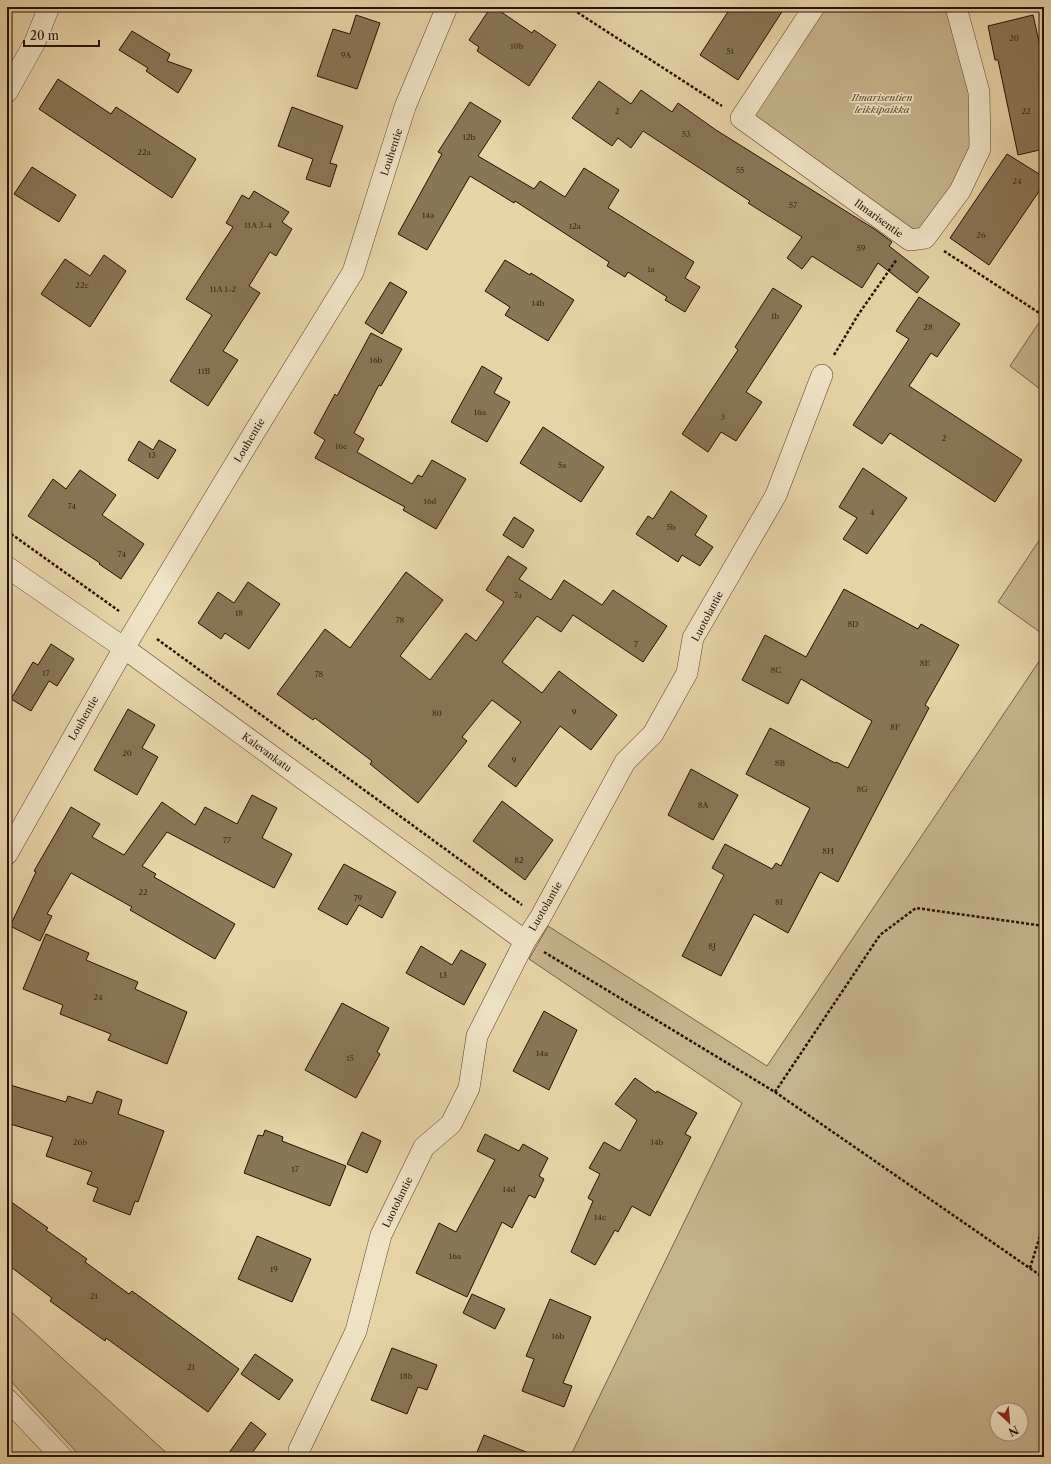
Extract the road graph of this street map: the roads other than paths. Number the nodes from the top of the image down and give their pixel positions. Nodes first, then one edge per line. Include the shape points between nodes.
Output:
1 (49, 7) edge
2 (447, 7) edge
3 (814, 7) edge
4 (956, 7) edge
5 (7, 92) edge
6 (822, 375) road end
7 (7, 567) edge
8 (124, 648) junction
9 (7, 854) edge
10 (525, 941) junction
11 (7, 1399) edge
12 (299, 1450) dead end
13 (62, 1457) edge

1 - 5 street via 35,42
2 - 8 street, Louhentie via 406,107 353,272
3 - 4 street, Ilmarisentie via 741,118 917,239 960,191 980,149 978,92
6 - 10 street, Luotolantie via 776,495 693,638 687,673 653,734 625,762
7 - 8 street, Kalevankatu
8 - 9 street, Louhentie
8 - 10 street, Kalevankatu
10 - 12 street, Luotolantie via 477,1036 469,1088 451,1124 424,1147 381,1235 356,1331
11 - 13 street

